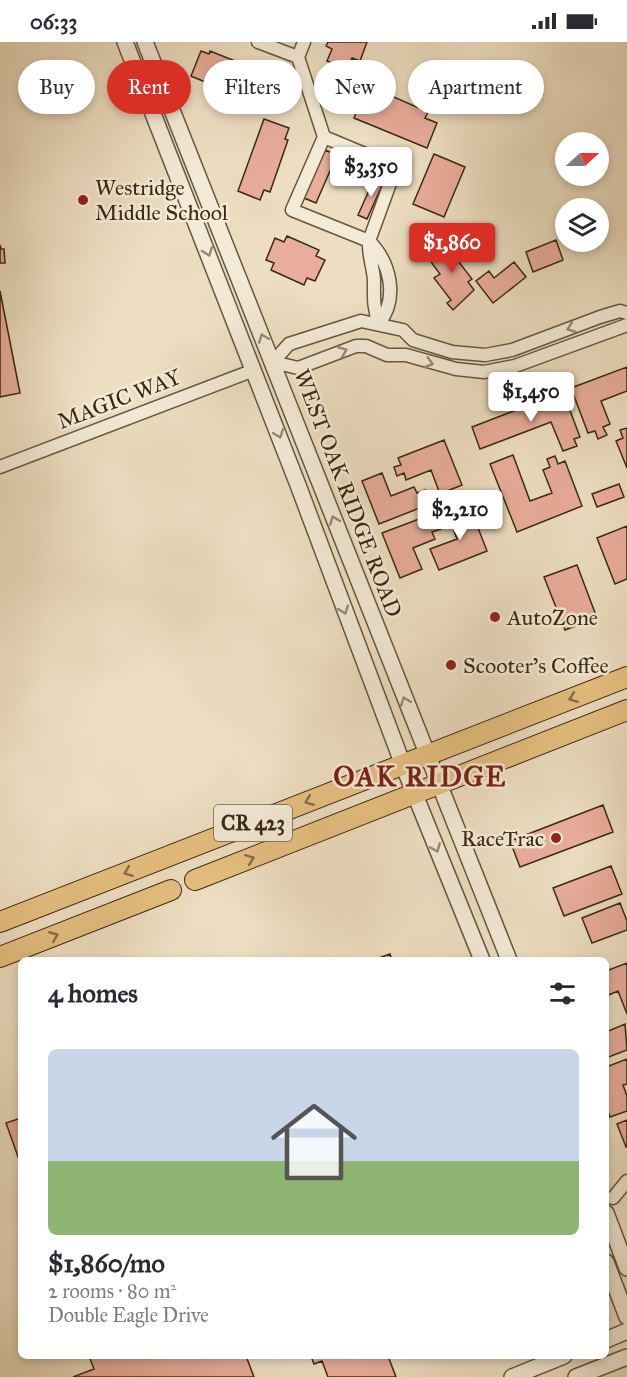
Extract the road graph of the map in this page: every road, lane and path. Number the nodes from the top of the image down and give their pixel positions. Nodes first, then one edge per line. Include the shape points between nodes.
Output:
1 (125, 42) edge
2 (134, 42) edge
3 (145, 42) edge
4 (258, 42) edge
5 (304, 42) edge
6 (298, 57) junction
7 (324, 137) junction
8 (196, 169) junction
9 (369, 241) junction
10 (627, 313) edge
11 (378, 323) junction
12 (627, 325) edge
13 (273, 362) junction
14 (254, 370) junction
15 (0, 467) edge
16 (627, 677) edge
17 (627, 710) edge
18 (427, 756) junction
19 (403, 765) junction
20 (438, 785) junction
21 (415, 794) junction
22 (195, 880) dead end
23 (171, 890) dead end
24 (0, 922) edge
25 (0, 957) edge
26 (481, 957) edge
27 (508, 957) edge
28 (627, 1181) edge
29 (610, 1199) edge
30 (627, 1201) edge
31 (609, 1221) edge
32 (627, 1268) edge
33 (609, 1270) edge
34 (627, 1317) edge
35 (627, 1331) edge
36 (609, 1339) edge
37 (627, 1357) edge
38 (557, 1359) edge
39 (512, 1377) edge
40 (576, 1377) edge

1 -> 14 street, WEST OAK RIDGE ROAD
2 - 8 street via 171,138
3 - 8 street, WEST OAK RIDGE ROAD
4 - 6 street
5 - 6 street
6 - 7 street
7 - 9 street via 396,167
7 - 9 street via 292,210
13 -> 8 street, WEST OAK RIDGE ROAD
9 - 11 street via 373,309
9 - 11 street via 382,254 391,295 387,312
10 -> 11 street via 600,316 512,351 485,355 452,352 413,340 403,330
11 - 13 street via 361,321 290,344
13 -> 12 street via 298,368 356,346 366,346 387,355 406,355 456,369 484,372 515,366
13 - 14 street
18 -> 13 street, WEST OAK RIDGE ROAD
14 - 15 street, MAGIC WAY
14 -> 19 street, WEST OAK RIDGE ROAD
16 -> 18 highway, CR 423
17 - 20 highway, CR 423
18 - 19 highway, CR 423
18 - 20 street, WEST OAK RIDGE ROAD
19 - 21 street, WEST OAK RIDGE ROAD
19 -> 24 highway, CR 423
20 - 21 highway, CR 423
20 - 27 street, WEST OAK RIDGE ROAD
22 -> 21 highway, CR 423
21 -> 26 street, WEST OAK RIDGE ROAD
25 -> 23 highway
28 - 29 street
29 - 30 street
31 - 32 street
33 - 34 street
35 - 36 street
37 - 40 street
38 - 39 street

